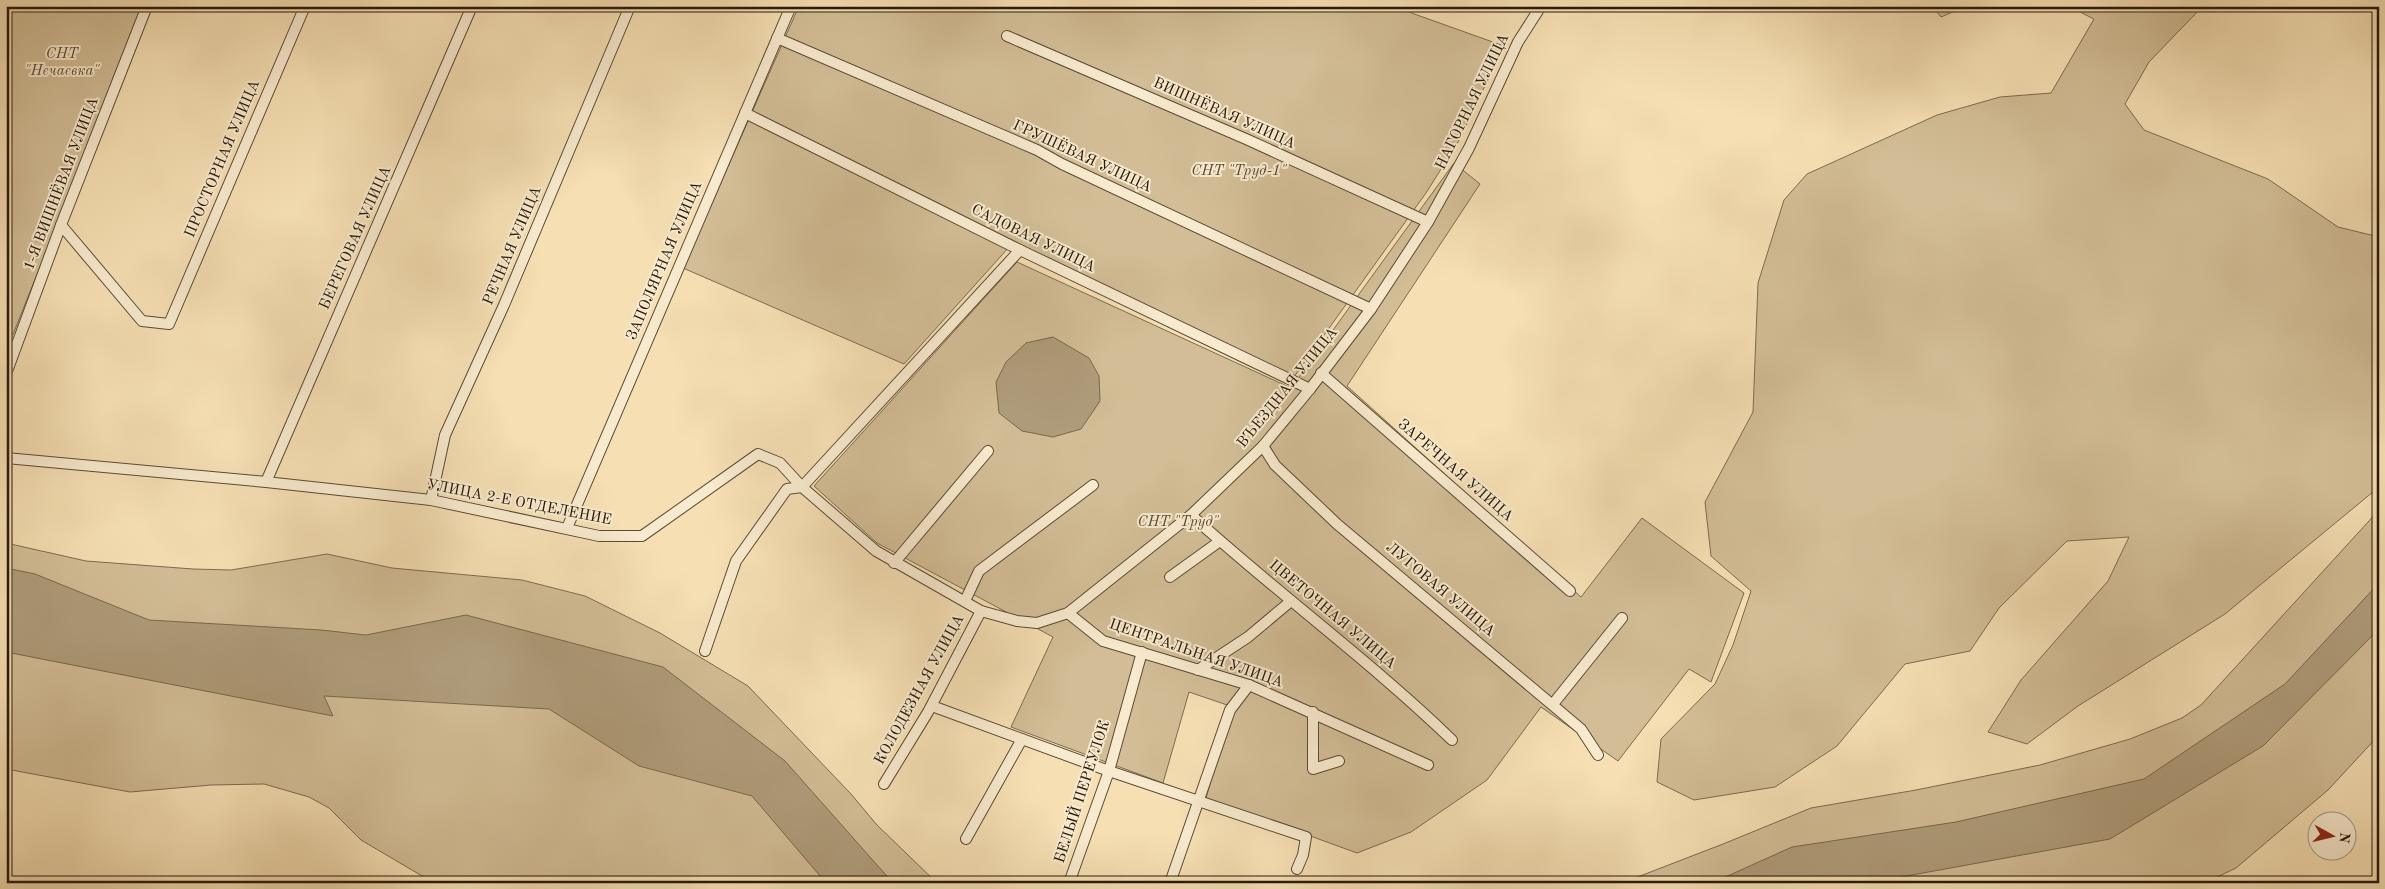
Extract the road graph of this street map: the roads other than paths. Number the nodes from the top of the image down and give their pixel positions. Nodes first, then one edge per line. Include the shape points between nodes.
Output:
1 (147, 6) edge
2 (304, 6) edge
3 (472, 6) edge
4 (630, 6) edge
5 (791, 6) edge
6 (1541, 6) edge
7 (1007, 36) dead end
8 (777, 38) junction
9 (745, 113) junction
10 (1447, 186) joint
11 (1428, 222) junction
12 (61, 225) junction
13 (1020, 250) junction
14 (1371, 309) junction
15 (6, 374) edge
16 (1321, 374) junction
17 (1310, 389) junction
18 (1263, 446) junction
19 (988, 451) dead end
20 (6, 458) edge
21 (266, 482) junction
22 (1093, 485) dead end
23 (802, 487) junction
24 (431, 500) junction
25 (1192, 515) junction
26 (567, 528) junction
27 (1220, 541) junction
28 (894, 563) junction
29 (1170, 577) dead end
30 (1570, 591) dead end
31 (965, 601) junction
32 (1291, 601) junction
33 (981, 611) junction
34 (1068, 613) junction
35 (1622, 618) dead end
36 (706, 651) dead end
37 (1142, 652) junction
38 (1198, 670) junction
39 (1249, 685) junction
40 (1553, 704) junction
41 (932, 706) junction
42 (1313, 712) junction
43 (1022, 739) junction
44 (1452, 740) dead end
45 (1598, 755) dead end
46 (1339, 761) dead end
47 (1428, 765) dead end
48 (1110, 771) junction
49 (884, 784) dead end
50 (1198, 801) junction
51 (966, 839) dead end
52 (1297, 869) dead end
53 (1069, 883) edge
54 (1170, 883) edge

1 - 12 street, 1-Я ВИШНЁВАЯ УЛИЦА
2 - 12 street, ПРОСТОРНАЯ УЛИЦА via 169,324 142,321
3 - 21 street, БЕРЕГОВАЯ УЛИЦА
4 - 24 street, РЕЧНАЯ УЛИЦА via 504,306 446,434
5 - 8 street, ЗАПОЛЯРНАЯ УЛИЦА
6 - 10 street, НАГОРНАЯ УЛИЦА via 1517,44 1469,148
7 - 11 street, ВИШНЁВАЯ УЛИЦА
8 - 9 street, ЗАПОЛЯРНАЯ УЛИЦА
8 - 14 street, ГРУШЁВАЯ УЛИЦА via 1037,150
9 - 13 street, САДОВАЯ УЛИЦА
9 - 26 street, ЗАПОЛЯРНАЯ УЛИЦА
10 - 11 street, ВЪЕЗДНАЯ УЛИЦА
11 - 14 street, ВЪЕЗДНАЯ УЛИЦА
12 - 15 street, 1-Я ВИШНЁВАЯ УЛИЦА
13 - 17 street, САДОВАЯ УЛИЦА
13 - 23 street
14 - 16 street, ВЪЕЗДНАЯ УЛИЦА
16 - 17 street, ВЪЕЗДНАЯ УЛИЦА
16 - 30 street, ЗАРЕЧНАЯ УЛИЦА
17 - 18 street, ВЪЕЗДНАЯ УЛИЦА
18 - 25 street, ВЪЕЗДНАЯ УЛИЦА
18 - 40 street, ЛУГОВАЯ УЛИЦА via 1275,465 1337,524
19 - 28 street
20 - 21 street, УЛИЦА 2-Е ОТДЕЛЕНИЕ
21 - 24 street, УЛИЦА 2-Е ОТДЕЛЕНИЕ
22 - 31 street via 979,571
23 - 26 street, УЛИЦА 2-Е ОТДЕЛЕНИЕ via 780,463 758,454 642,536 599,536
23 - 28 street, УЛИЦА 2-Е ОТДЕЛЕНИЕ via 876,552
23 - 36 street via 787,489 736,561
24 - 26 street, УЛИЦА 2-Е ОТДЕЛЕНИЕ
25 - 27 street, ЦВЕТОЧНАЯ УЛИЦА
25 - 34 street, ВЪЕЗДНАЯ УЛИЦА
27 - 29 street
27 - 32 street, ЦВЕТОЧНАЯ УЛИЦА
28 - 31 street, УЛИЦА 2-Е ОТДЕЛЕНИЕ
31 - 33 street, УЛИЦА 2-Е ОТДЕЛЕНИЕ
32 - 38 street via 1248,637
32 - 44 street, ЦВЕТОЧНАЯ УЛИЦА via 1409,699
33 - 34 street, ВЪЕЗДНАЯ УЛИЦА via 1038,623
33 - 41 street, КОЛОДЕЗНАЯ УЛИЦА
34 - 37 street, ЦЕНТРАЛЬНАЯ УЛИЦА via 1103,641
35 - 40 street
37 - 38 street, ЦЕНТРАЛЬНАЯ УЛИЦА
37 - 48 street, БЕЛЫЙ ПЕРЕУЛОК
38 - 39 street, ЦЕНТРАЛЬНАЯ УЛИЦА
39 - 42 street, ЦЕНТРАЛЬНАЯ УЛИЦА
39 - 50 street via 1230,710
40 - 45 street, ЛУГОВАЯ УЛИЦА via 1581,729
41 - 43 street
41 - 49 street, КОЛОДЕЗНАЯ УЛИЦА
42 - 46 street via 1313,769
42 - 47 street, ЦЕНТРАЛЬНАЯ УЛИЦА
43 - 48 street
43 - 51 street
48 - 50 street
48 - 53 street, БЕЛЫЙ ПЕРЕУЛОК
50 - 52 street via 1306,837
50 - 54 street

